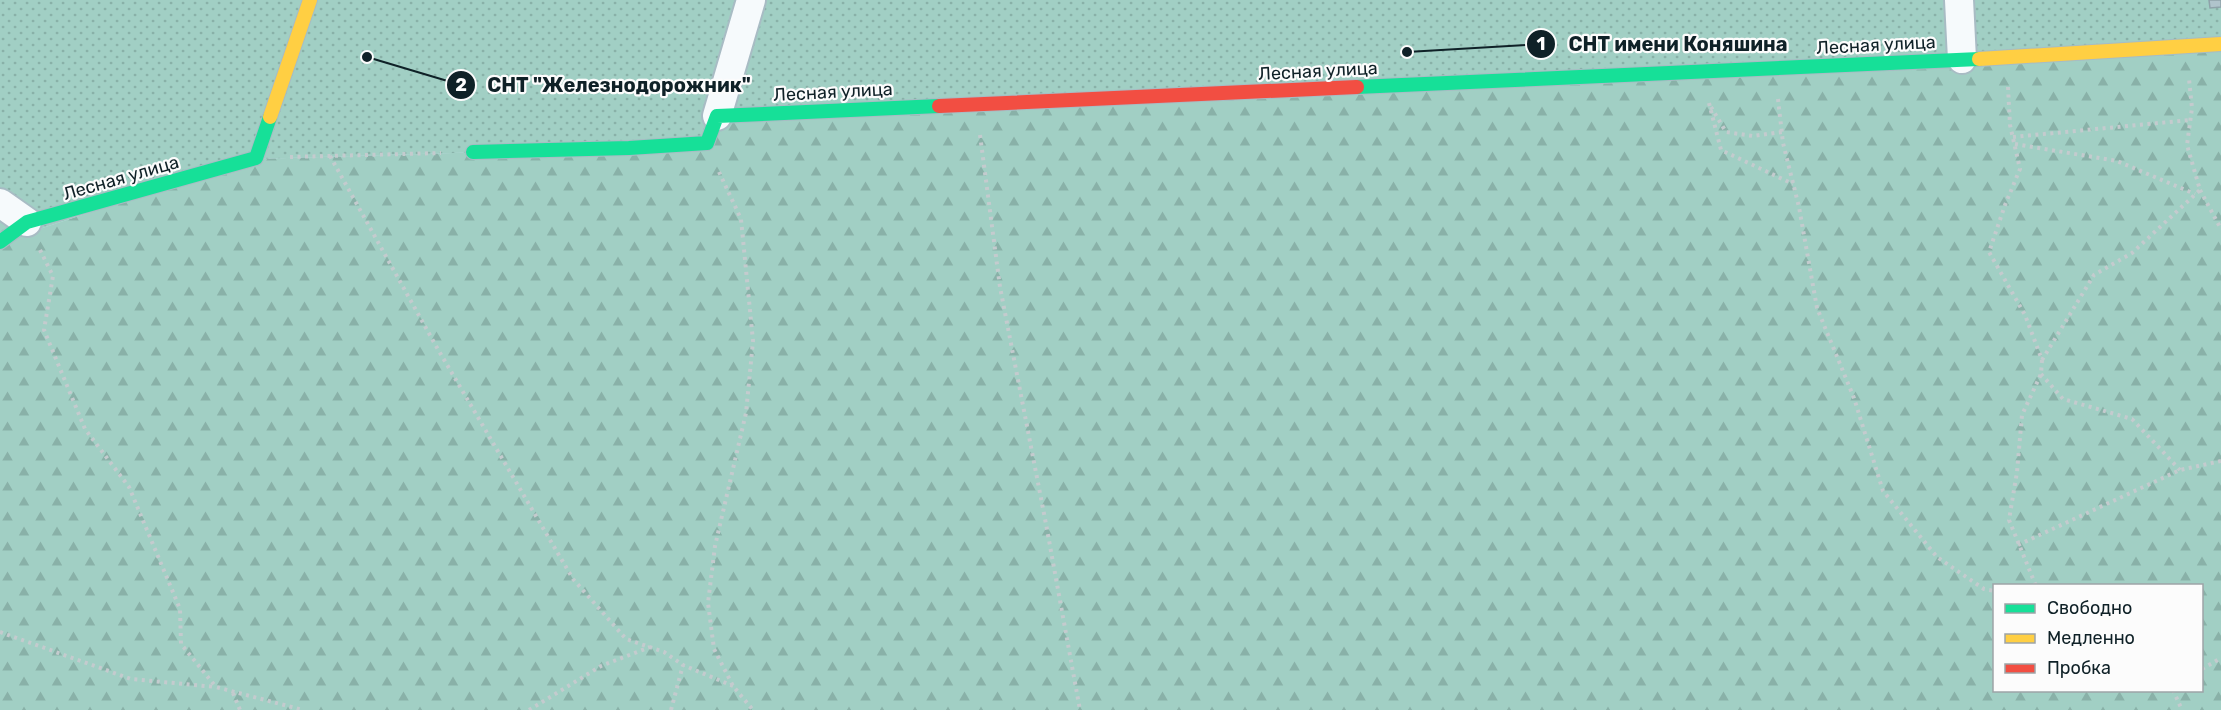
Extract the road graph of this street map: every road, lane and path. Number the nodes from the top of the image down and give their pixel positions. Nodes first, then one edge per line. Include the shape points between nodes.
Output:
1 (310, 0) edge
2 (751, 0) edge
3 (1959, 0) edge
4 (2221, 44) edge
5 (2185, 46) junction
6 (2006, 57) junction
7 (1962, 59) junction
8 (1773, 68) junction
9 (1708, 71) junction
10 (1709, 103) junction
11 (975, 104) junction
12 (717, 116) junction
13 (2190, 120) junction
14 (1782, 131) junction
15 (2013, 137) junction
16 (2015, 144) junction
17 (472, 152) joint
18 (330, 156) junction
19 (256, 158) junction
20 (718, 171) dead end
21 (1793, 184) junction
22 (2200, 190) junction
23 (2195, 195) junction
24 (0, 203) edge
25 (27, 222) junction
26 (2221, 229) edge
27 (0, 242) edge
28 (2042, 360) junction
29 (2041, 374) junction
30 (2221, 461) edge
31 (2180, 470) junction
32 (2018, 544) junction
33 (2036, 584) edge
34 (1993, 591) edge
35 (0, 632) edge
36 (650, 647) junction
37 (2221, 658) edge
38 (683, 665) junction
39 (2203, 668) edge
40 (733, 686) junction
41 (216, 687) junction
42 (233, 692) junction
43 (2174, 692) edge
44 (240, 710) edge
45 (303, 710) edge
46 (529, 710) edge
47 (671, 710) edge
48 (753, 710) edge
49 (1080, 710) edge
50 (2182, 710) edge

1 - 19 street
2 - 12 street
3 - 7 street
4 - 5 street, Лесная улица
5 - 6 street, Лесная улица
5 - 13 path
6 - 7 street, Лесная улица
6 - 15 path
7 - 8 street, Лесная улица
8 - 9 street, Лесная улица
8 - 14 path
9 - 10 path
9 - 11 street, Лесная улица
10 - 14 path via 1726,132 1753,136
10 - 21 path via 1721,150
11 - 12 street, Лесная улица
11 - 49 path via 1000,287
12 - 17 street via 707,143
13 - 15 path
13 - 22 path via 2187,145
14 - 21 path
15 - 16 path
16 - 23 path via 2117,161
16 - 28 path via 2020,170 1989,252 2025,315
17 - 18 path
18 - 19 path
18 - 36 path via 442,357 573,579 626,639
19 - 25 street, Лесная улица
20 - 40 path via 741,219 753,341 746,413 715,546 708,603 714,649
21 - 34 path via 1817,308 1854,398 1883,491 1937,557 1984,589
22 - 23 path
22 - 26 path
23 - 28 path via 2132,253 2094,275
24 - 25 street
25 - 27 street, Лесная улица
25 - 41 path via 53,276 44,330 52,350 85,429 129,488 180,609 181,644
28 - 29 path
29 - 31 path via 2063,399 2132,419
29 - 32 path via 2022,415 2009,520
30 - 31 path
31 - 32 path
32 - 33 path
35 - 41 path via 131,680
36 - 38 path
36 - 46 path via 601,666
37 - 39 path
38 - 40 path
38 - 47 path
40 - 48 path
41 - 42 path
42 - 44 path
42 - 45 path
43 - 50 path

